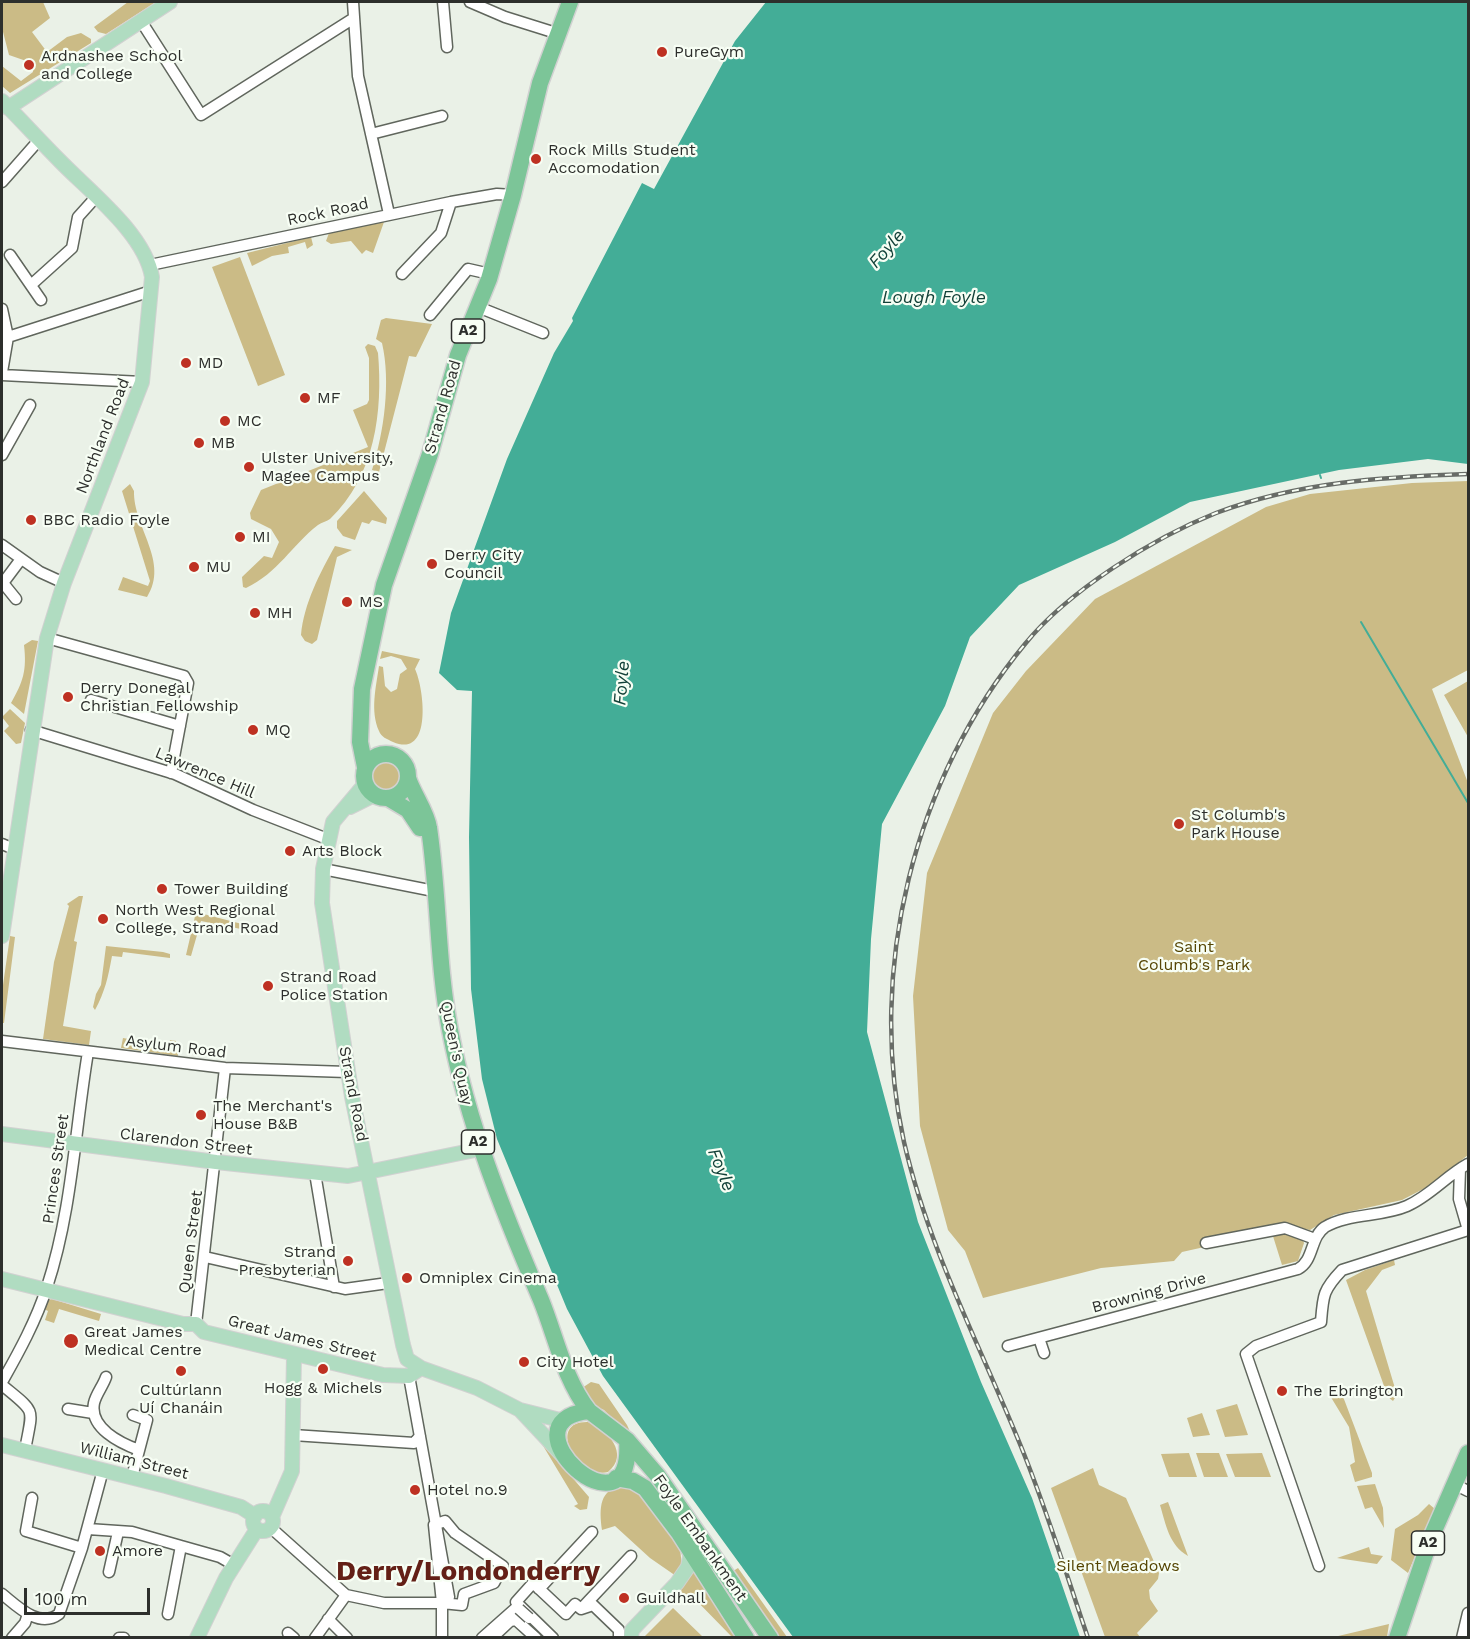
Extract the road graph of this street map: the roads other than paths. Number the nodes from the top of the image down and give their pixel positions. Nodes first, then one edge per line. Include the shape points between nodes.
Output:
1 (170, 2) edge
2 (353, 2) edge
3 (443, 2) edge
4 (470, 2) edge
5 (570, 2) edge
6 (354, 18) junction
7 (141, 21) junction
8 (556, 33) junction
9 (447, 47) dead end
10 (5, 105) edge
11 (442, 116) dead end
12 (371, 134) junction
13 (39, 140) junction
14 (2, 182) edge
15 (513, 195) junction
16 (96, 197) junction
17 (451, 202) junction
18 (388, 214) junction
19 (10, 255) dead end
20 (150, 265) junction
21 (402, 274) dead end
22 (490, 274) junction
23 (31, 285) junction
24 (151, 291) junction
25 (41, 300) dead end
26 (478, 307) junction
27 (2, 309) edge
28 (430, 315) dead end
29 (543, 333) dead end
30 (9, 337) junction
31 (2, 373) edge
32 (142, 382) junction
33 (30, 405) dead end
34 (2, 455) edge
35 (2, 545) edge
36 (21, 559) junction
37 (64, 583) junction
38 (16, 599) dead end
39 (47, 638) junction
40 (91, 700) dead end
41 (360, 713) junction
42 (180, 726) junction
43 (32, 730) junction
44 (386, 754) junction
45 (171, 773) junction
46 (408, 778) junction
47 (373, 786) junction
48 (330, 840) junction
49 (429, 841) junction
50 (8, 847) edge
51 (323, 869) junction
52 (434, 891) junction
53 (3, 919) edge
54 (2, 936) edge
55 (2, 1041) edge
56 (88, 1052) junction
57 (225, 1068) junction
58 (348, 1072) junction
59 (2, 1134) edge
60 (76, 1144) junction
61 (480, 1149) junction
62 (216, 1162) junction
63 (1464, 1167) edge
64 (315, 1173) junction
65 (367, 1173) junction
66 (1468, 1230) edge
67 (1316, 1239) junction
68 (1206, 1244) dead end
69 (205, 1257) junction
70 (2, 1279) edge
71 (388, 1283) junction
72 (334, 1287) junction
73 (46, 1290) junction
74 (196, 1324) junction
75 (1039, 1338) junction
76 (1008, 1346) dead end
77 (1044, 1353) dead end
78 (294, 1355) junction
79 (407, 1359) junction
80 (421, 1368) junction
81 (409, 1376) junction
82 (106, 1377) dead end
83 (392, 1377) junction
84 (2, 1384) edge
85 (573, 1391) junction
86 (68, 1409) dead end
87 (520, 1410) junction
88 (589, 1411) junction
89 (93, 1413) junction
90 (133, 1415) dead end
91 (566, 1419) junction
92 (293, 1434) junction
93 (420, 1436) junction
94 (627, 1440) junction
95 (2, 1445) edge
96 (25, 1450) junction
97 (139, 1450) junction
98 (1468, 1453) edge
99 (564, 1456) junction
100 (103, 1470) junction
101 (132, 1477) junction
102 (616, 1478) junction
103 (1461, 1488) edge
104 (32, 1498) dead end
105 (264, 1520) junction
106 (437, 1524) junction
107 (88, 1529) junction
108 (118, 1532) junction
109 (592, 1532) dead end
110 (679, 1533) junction
111 (181, 1546) junction
112 (82, 1548) junction
113 (691, 1552) junction
114 (631, 1560) dead end
115 (234, 1565) junction
116 (1319, 1566) dead end
117 (109, 1572) dead end
118 (684, 1574) junction
119 (539, 1589) junction
120 (2, 1594) edge
121 (346, 1595) junction
122 (446, 1600) junction
123 (581, 1609) junction
124 (1468, 1613) edge
125 (28, 1614) junction
126 (168, 1614) dead end
127 (521, 1615) junction
128 (328, 1619) junction
129 (629, 1635) edge
130 (12, 1638) edge
131 (197, 1638) edge
132 (315, 1638) edge
133 (347, 1638) edge
134 (442, 1638) edge
135 (482, 1638) edge
136 (492, 1638) edge
137 (536, 1638) edge
138 (551, 1638) edge
139 (619, 1638) edge
140 (746, 1638) edge
141 (770, 1638) edge
142 (1397, 1638) edge
143 (1462, 1638) edge

1 - 7 main road
2 - 6 street
3 - 9 street
4 - 8 street
5 - 8 highway, Strand Road / A2
6 - 7 street via 201,115
6 - 12 street via 358,76
7 - 10 main road
8 - 15 highway, Strand Road / A2
10 - 13 main road
11 - 12 street
12 - 18 street
13 - 14 street
13 - 16 main road
15 - 17 street, Rock Road
15 - 22 highway, Strand Road / A2
16 - 20 main road via 124,225
16 - 23 street via 78,218 72,248
17 - 18 street, Rock Road
17 - 21 street via 441,233
18 - 20 street, Rock Road
19 - 23 street
20 - 24 main road, Northland Road
22 - 26 highway, Strand Road / A2
22 - 28 street via 468,269
23 - 25 street
24 - 30 street
24 - 32 main road, Northland Road
26 - 29 street
26 - 41 highway, Strand Road / A2 via 458,355 430,454 384,585 366,660
27 - 30 street
30 - 31 street
31 - 32 street
32 - 37 main road, Northland Road
33 - 34 street
35 - 36 street
36 - 37 street
36 - 38 street via 3,583
37 - 39 main road, Northland Road
39 - 42 street via 184,676 188,684
39 - 43 main road, Northland Road
40 - 42 street
41 - 44 highway, A2 via 373,740
41 - 47 highway, Strand Road / A2 via 360,742
42 - 45 street
43 - 45 street, Lawrence Hill
43 - 50 main road, Northland Road
44 - 46 highway, A2 via 403,762
44 - 47 highway via 374,758
45 - 48 street, Lawrence Hill
46 - 47 highway via 402,792
46 - 49 highway, Queen's Quay / A2 via 429,825
47 - 48 main road, Strand Road via 340,812 333,822
47 - 49 highway, Queen's Quay / A2 via 408,810
48 - 51 main road, Strand Road
49 - 52 highway, Queen's Quay / A2 via 435,866
50 - 53 main road, Northland Road
51 - 52 street
51 - 58 main road, Strand Road via 322,903
52 - 61 highway, Queen's Quay / A2 via 442,988 459,1074
53 - 54 main road, Northland Road
55 - 56 street, Asylum Road
56 - 57 street, Asylum Road
56 - 60 street, Princes Street
57 - 58 street, Asylum Road
57 - 62 street, Queen Street
58 - 65 main road, Strand Road
59 - 60 main road, Clarendon Street
60 - 62 main road, Clarendon Street
60 - 73 street, Princes Street via 66,1217
61 - 65 main road, Clarendon Street
61 - 85 highway, Queen's Quay / A2
62 - 64 main road, Clarendon Street
62 - 69 street, Queen Street
63 - 66 street via 1459,1199
63 - 67 street via 1406,1207 1326,1226
64 - 65 main road, Clarendon Street
64 - 72 street
65 - 71 main road, Strand Road
66 - 116 street via 1342,1270 1326,1286 1321,1322 1256,1346 1246,1354
67 - 68 street via 1285,1228
67 - 75 street, Browning Drive via 1306,1263 1298,1269
69 - 72 street
69 - 74 street, Queen Street
70 - 73 main road, Great James Street
71 - 72 street
71 - 79 main road, Strand Road
73 - 74 main road, Great James Street
73 - 84 street, Princes Street
74 - 78 main road, Great James Street via 204,1332
75 - 76 street, Browning Drive
75 - 77 street
78 - 83 main road, Great James Street
78 - 92 main road
79 - 80 main road
79 - 83 main road
80 - 81 main road
80 - 87 main road via 477,1388
81 - 83 main road, Great James Street
81 - 93 street
82 - 89 street via 94,1401
84 - 96 street via 31,1410
85 - 88 highway, Queen's Quay / A2
85 - 91 highway, Queen's Quay / A2
86 - 89 street
87 - 91 main road
87 - 99 main road
88 - 91 highway
88 - 94 highway, A2
89 - 97 street via 106,1434
90 - 97 street via 147,1420
91 - 99 highway, A2 via 558,1439
92 - 93 street via 414,1443
92 - 105 main road via 292,1471 280,1501
93 - 106 street
94 - 102 highway via 627,1463
94 - 141 highway, Foyle Embankment / A2 via 658,1476
95 - 96 main road, William Street
96 - 100 main road, William Street
97 - 101 street
98 - 103 highway, A2
99 - 102 highway via 588,1479 607,1482
100 - 101 main road, William Street
100 - 107 street
101 - 105 main road, William Street via 241,1507
102 - 110 highway, Foyle Embankment via 633,1480 645,1488
103 - 142 highway, A2 via 1430,1540
104 - 112 street via 26,1531
105 - 115 main road
105 - 121 street, William Street
106 - 122 street
106 - 122 street via 444,1521 502,1566 494,1583 464,1594 462,1605
107 - 108 street
107 - 112 street
108 - 111 street via 132,1532
108 - 117 street
109 - 119 street
110 - 113 highway, Foyle Embankment
110 - 118 main road
111 - 115 street
111 - 126 street
112 - 125 street via 59,1614 45,1620
113 - 118 main road
113 - 140 highway, Foyle Embankment
114 - 123 street
115 - 131 main road
118 - 129 main road
119 - 123 street via 566,1614 575,1604
119 - 138 street via 533,1583 516,1602
120 - 125 street
121 - 122 street via 384,1602
121 - 128 street
122 - 134 street
123 - 139 street via 593,1605 619,1630
124 - 143 street
125 - 130 street
127 - 135 street via 517,1607
127 - 136 street
127 - 137 street
127 - 138 street
128 - 132 street
128 - 133 street

